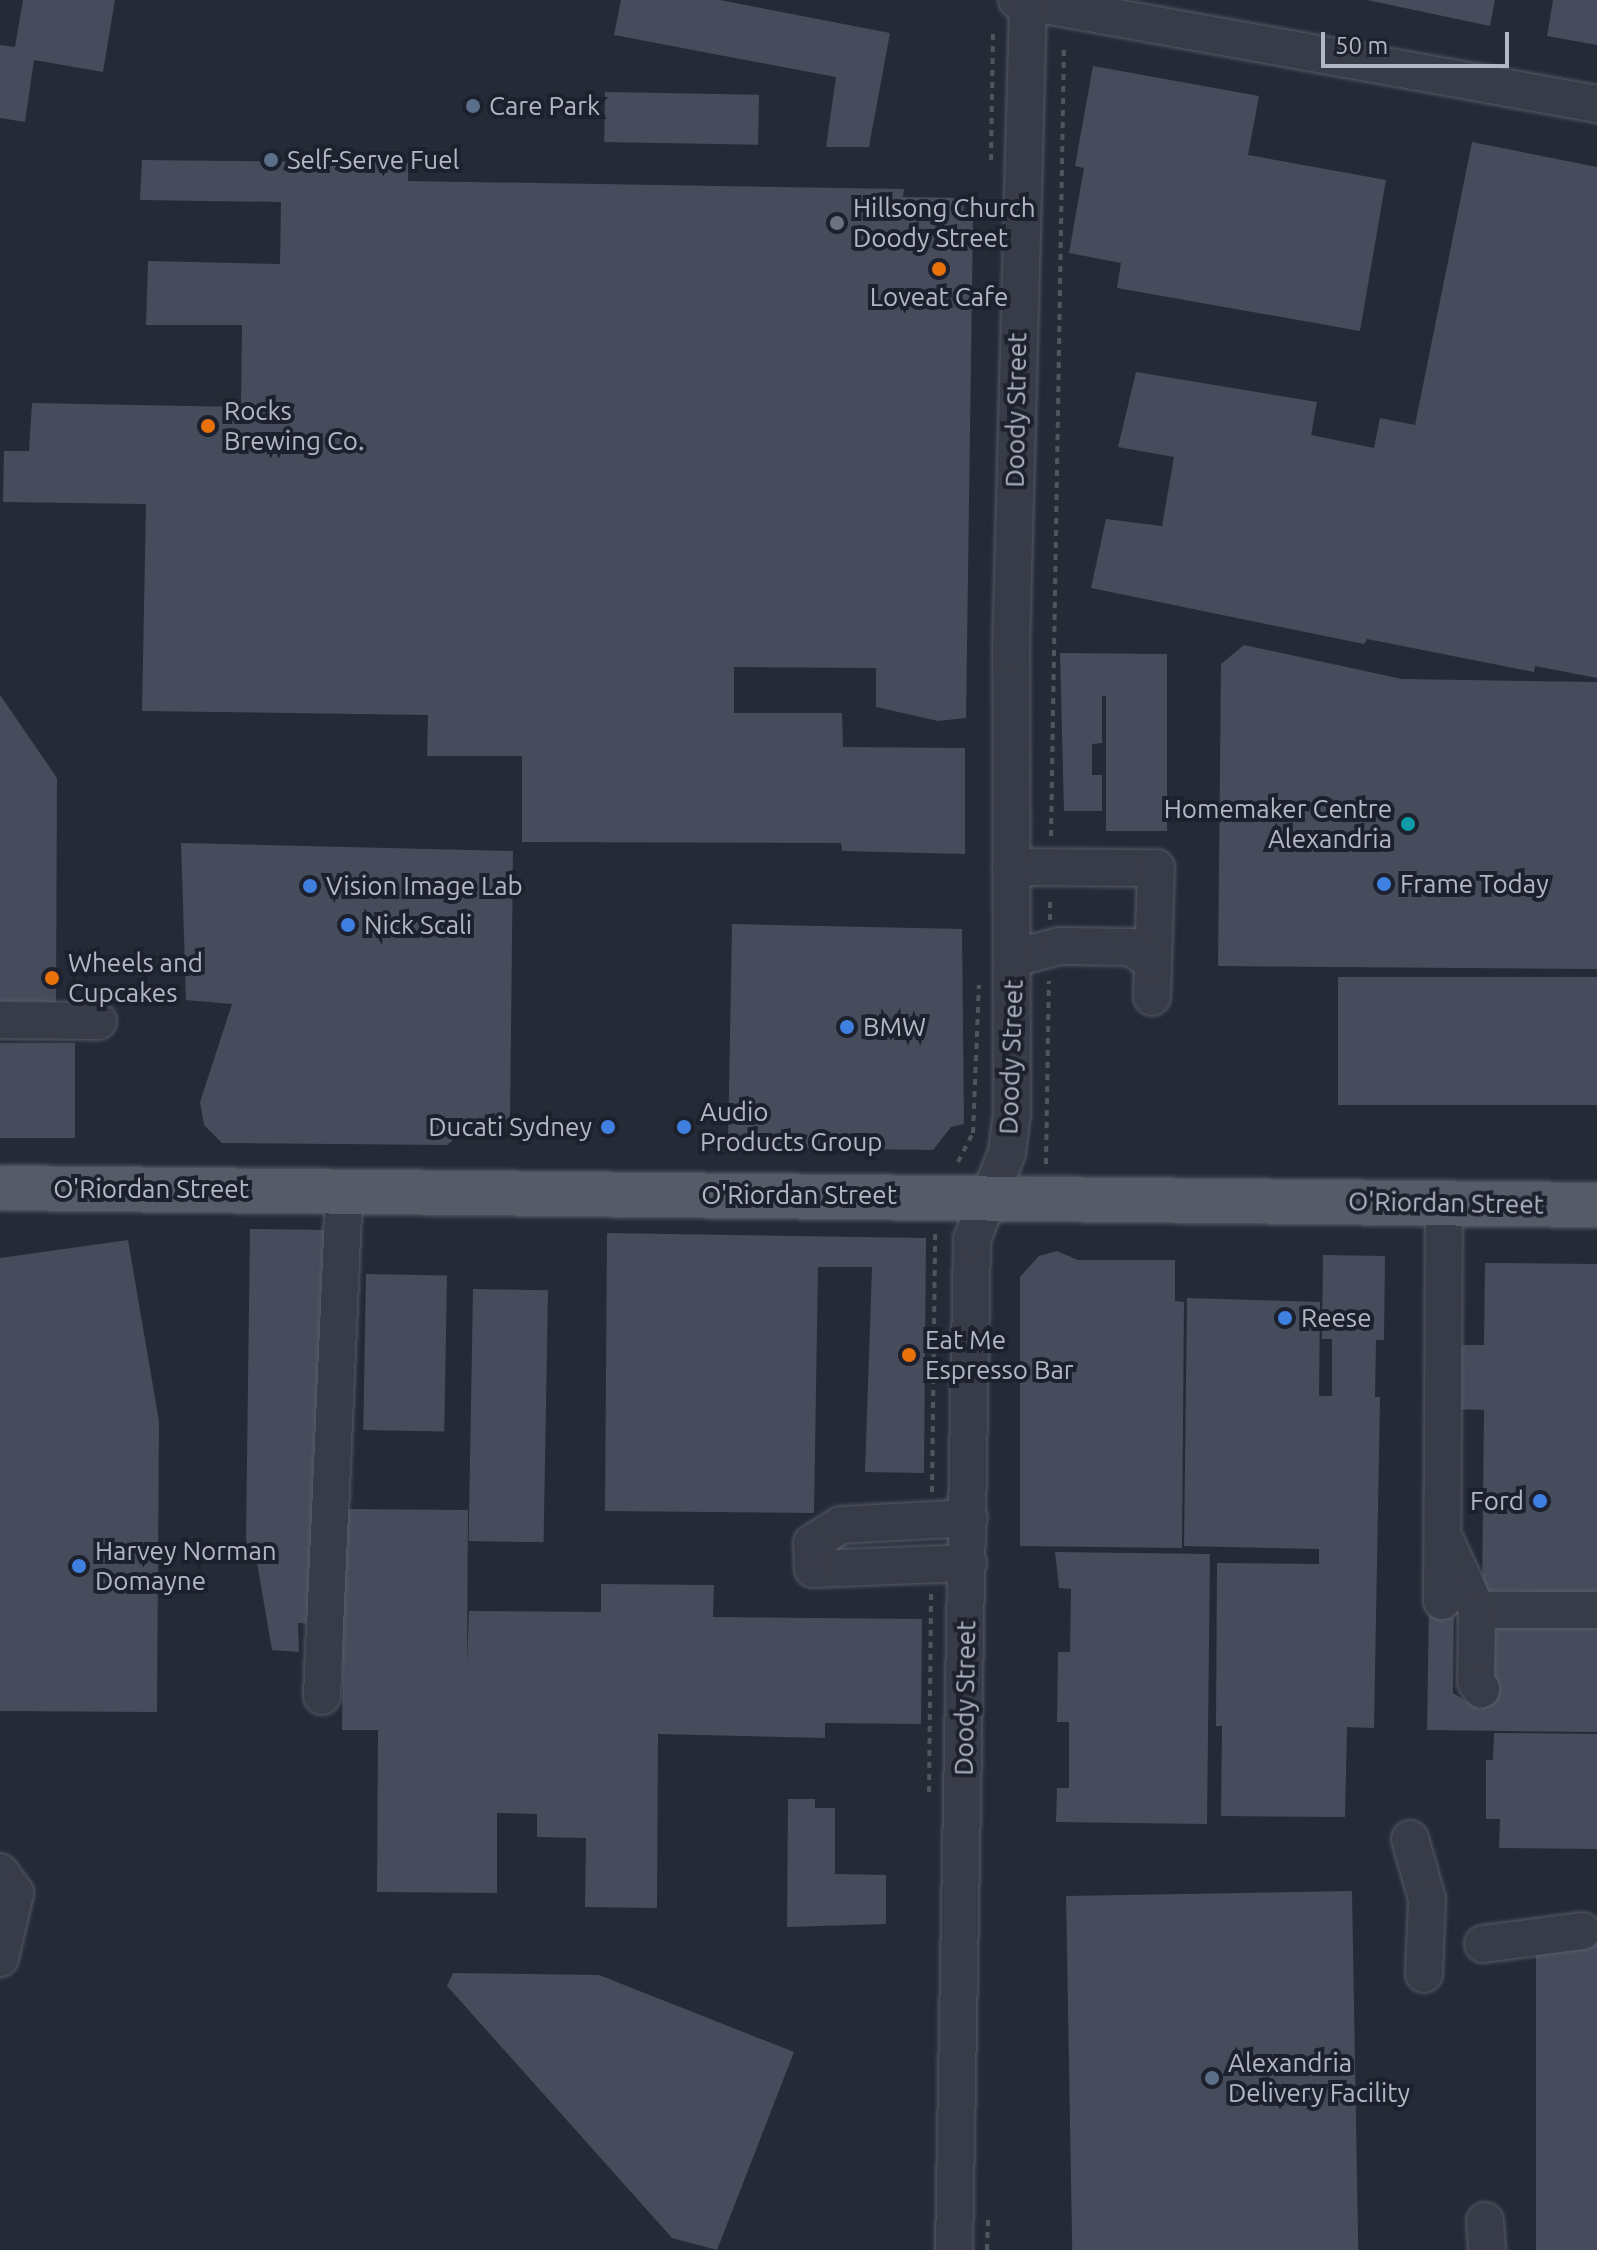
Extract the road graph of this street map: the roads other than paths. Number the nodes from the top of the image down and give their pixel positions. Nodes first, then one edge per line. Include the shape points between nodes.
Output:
1 (1022, 1) edge
2 (1167, 13) edge
3 (1597, 104) edge
4 (1011, 867) junction
5 (1013, 958) junction
6 (1152, 961) junction
7 (1152, 997) dead end
8 (0, 1020) edge
9 (98, 1021) dead end
10 (0, 1188) edge
11 (344, 1190) junction
12 (989, 1196) junction
13 (1444, 1204) junction
14 (1597, 1205) edge
15 (969, 1518) junction
16 (1442, 1533) junction
17 (968, 1563) junction
18 (1442, 1601) dead end
19 (1477, 1610) junction
20 (1597, 1610) edge
21 (1481, 1689) dead end
22 (322, 1696) dead end
23 (1410, 1839) dead end
24 (0, 1872) edge
25 (1582, 1931) dead end
26 (0, 1958) edge
27 (954, 2250) edge

1 - 2 street
1 - 4 street, Doody Street
2 - 3 street
4 - 5 street, Doody Street
4 - 6 street via 1156,868
5 - 6 street via 1131,970
5 - 12 street, Doody Street via 1012,1115 1007,1153
6 - 7 street
8 - 9 street
10 - 11 main road, O'Riordan Street
11 - 12 main road, O'Riordan Street
11 - 22 street
12 - 13 main road, O'Riordan Street
12 - 15 street, Doody Street via 972,1239
13 - 14 main road, O'Riordan Street
13 - 16 street
15 - 17 street, Doody Street
15 - 17 street via 841,1525 812,1543 813,1569
16 - 18 street
16 - 19 street
17 - 27 street, Doody Street
19 - 20 street
19 - 21 street via 1476,1682
23 - 25 street via 1427,1899 1424,1960
24 - 26 street via 15,1893

